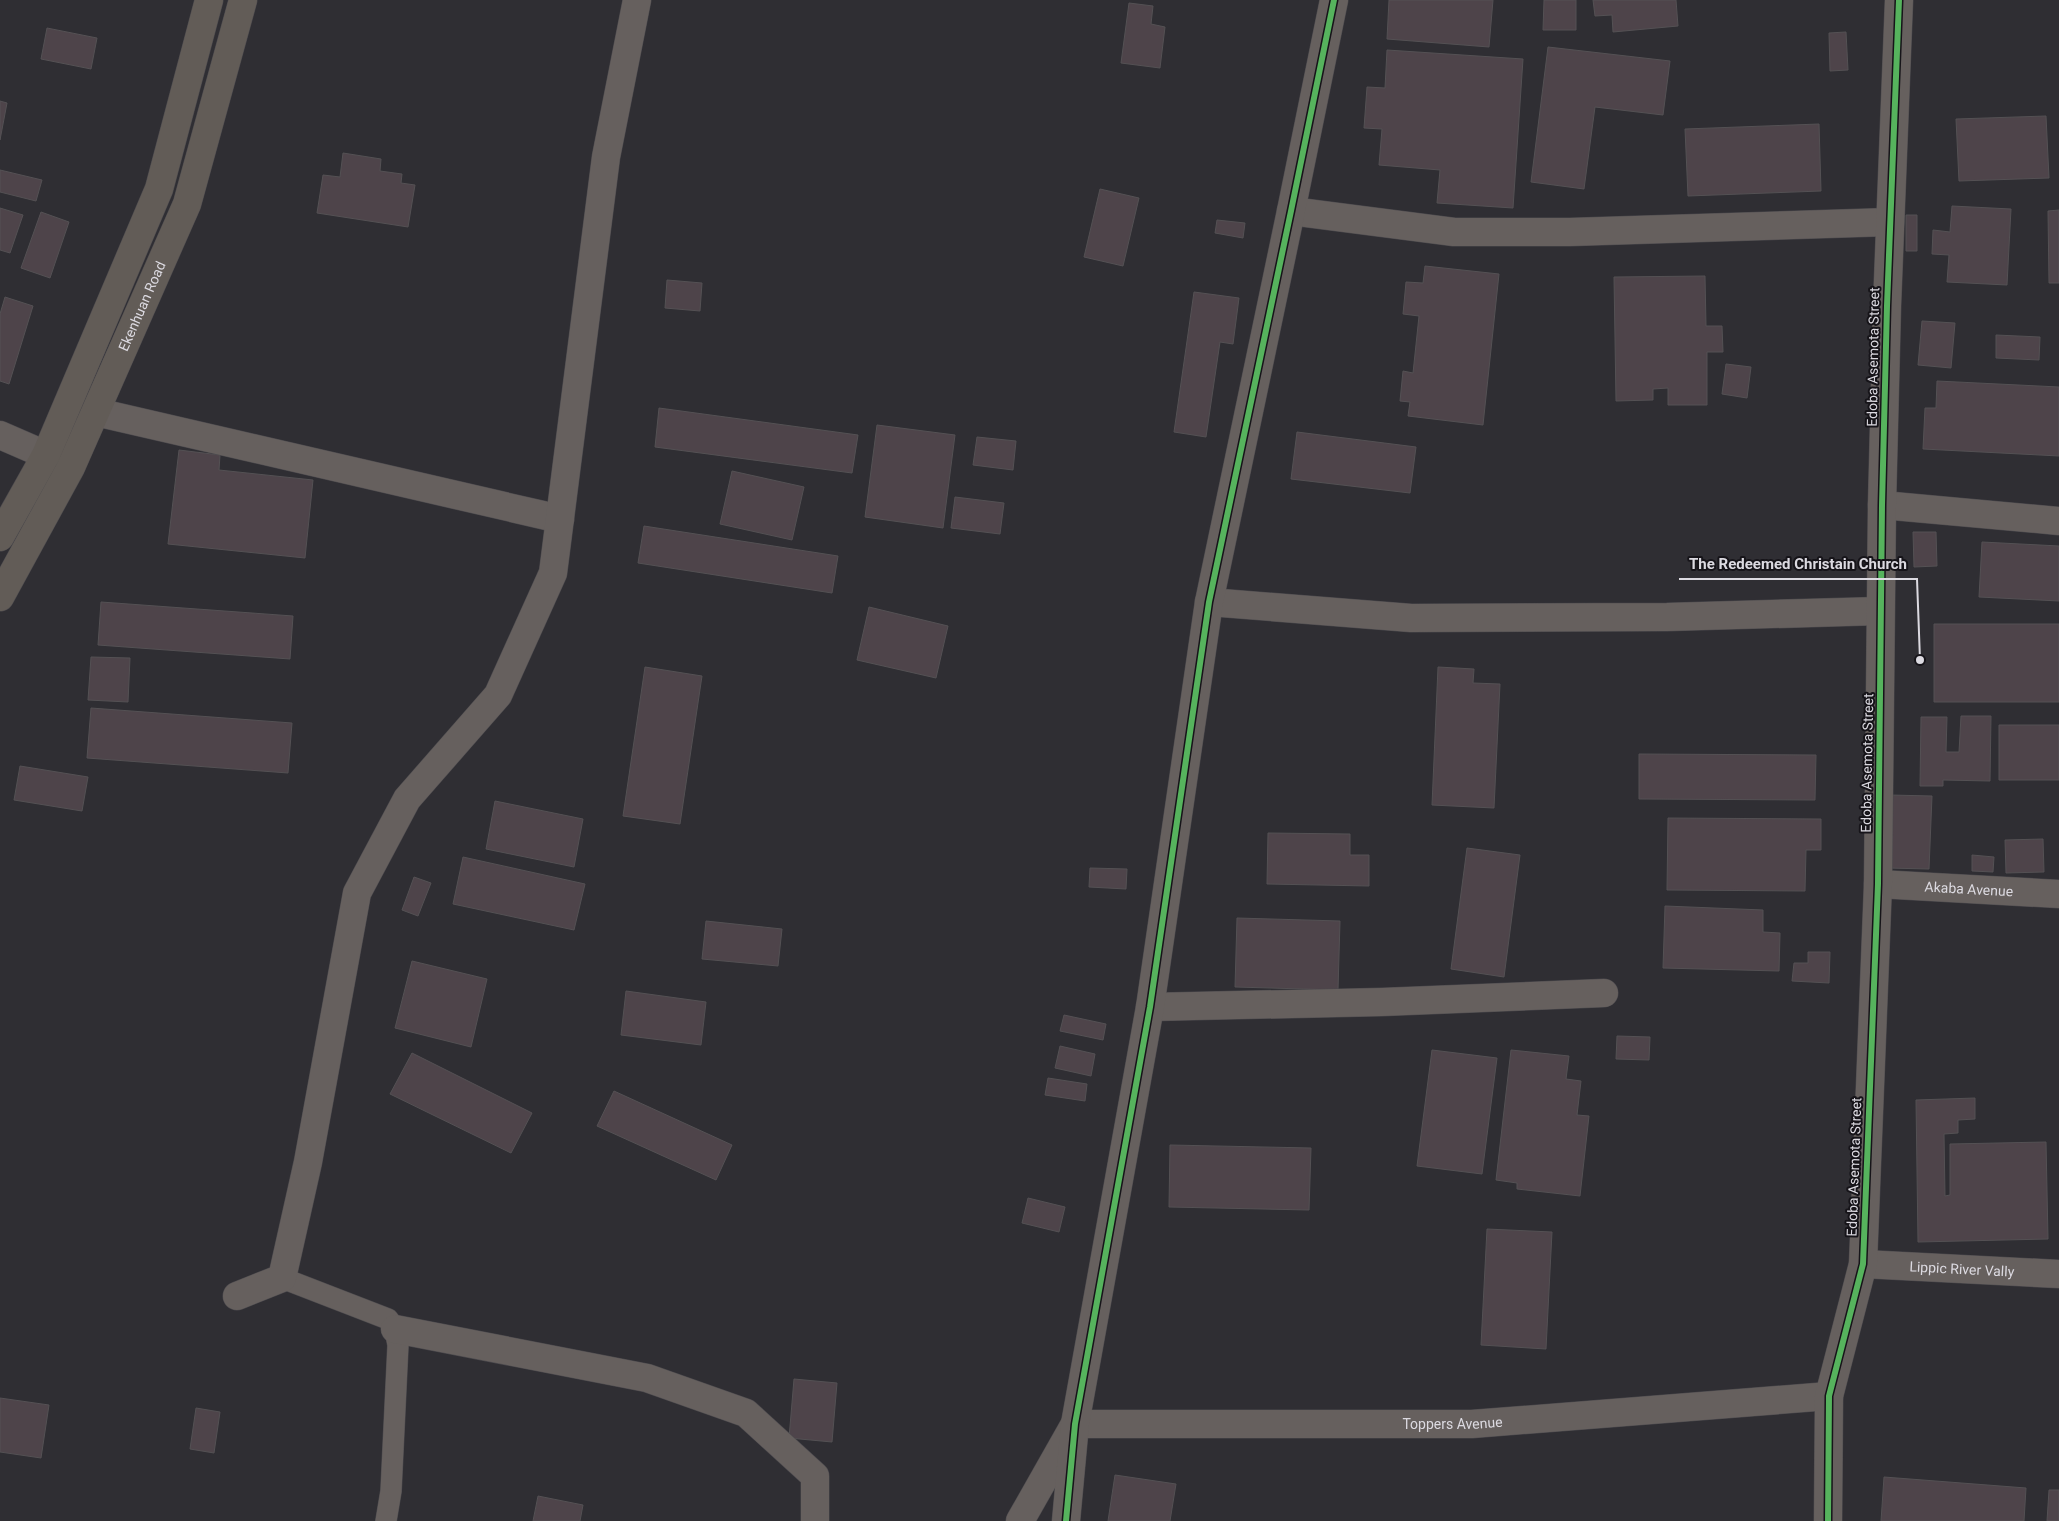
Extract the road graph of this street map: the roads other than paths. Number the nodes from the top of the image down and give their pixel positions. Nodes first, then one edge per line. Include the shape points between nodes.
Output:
1 (209, 0) edge
2 (243, 0) edge
3 (637, 0) edge
4 (1334, 0) edge
5 (1899, 0) edge
6 (1291, 211) junction
7 (1890, 222) junction
8 (96, 412) junction
9 (0, 435) edge
10 (46, 455) junction
11 (1882, 505) junction
12 (560, 519) junction
13 (2059, 521) edge
14 (0, 537) edge
15 (0, 597) edge
16 (1209, 602) junction
17 (1880, 611) junction
18 (1878, 884) junction
19 (2059, 894) edge
20 (1604, 994) dead end
21 (1150, 1007) junction
22 (1863, 1264) junction
23 (2059, 1274) edge
24 (282, 1278) junction
25 (237, 1296) dead end
26 (395, 1329) junction
27 (1829, 1396) junction
28 (1075, 1424) junction
29 (386, 1521) edge
30 (815, 1521) edge
31 (1020, 1521) edge
32 (1066, 1521) edge
33 (1828, 1521) edge

1 - 10 main road, Ekenhuan Road via 159,190
2 - 8 main road, Ekenhuan Road via 187,204
3 - 12 street via 606,157
4 - 6 street
5 - 7 street, Edoba Asemota Street
6 - 7 street via 1454,232 1570,232
6 - 16 street
7 - 11 street, Edoba Asemota Street
8 - 12 street
8 - 15 main road, Ekenhuan Road via 71,467
9 - 10 street
10 - 14 main road, Ekenhuan Road
11 - 13 street
11 - 17 street, Edoba Asemota Street
12 - 24 street via 553,573 498,695 407,799 357,893 308,1162
16 - 17 street via 1411,618 1667,617
16 - 21 street
17 - 18 street, Edoba Asemota Street
18 - 19 street, Akaba Avenue
18 - 22 street, Edoba Asemota Street
20 - 21 street
21 - 28 street
22 - 23 street, Lippic River Vally
22 - 27 street, Edoba Asemota Street
24 - 25 street
24 - 26 lane via 388,1319
26 - 29 lane via 398,1346 391,1491
26 - 30 street via 647,1378 746,1413 815,1476
27 - 28 street, Toppers Avenue via 1472,1424
27 - 33 street, Edoba Asemota Street
28 - 31 street
28 - 32 street

